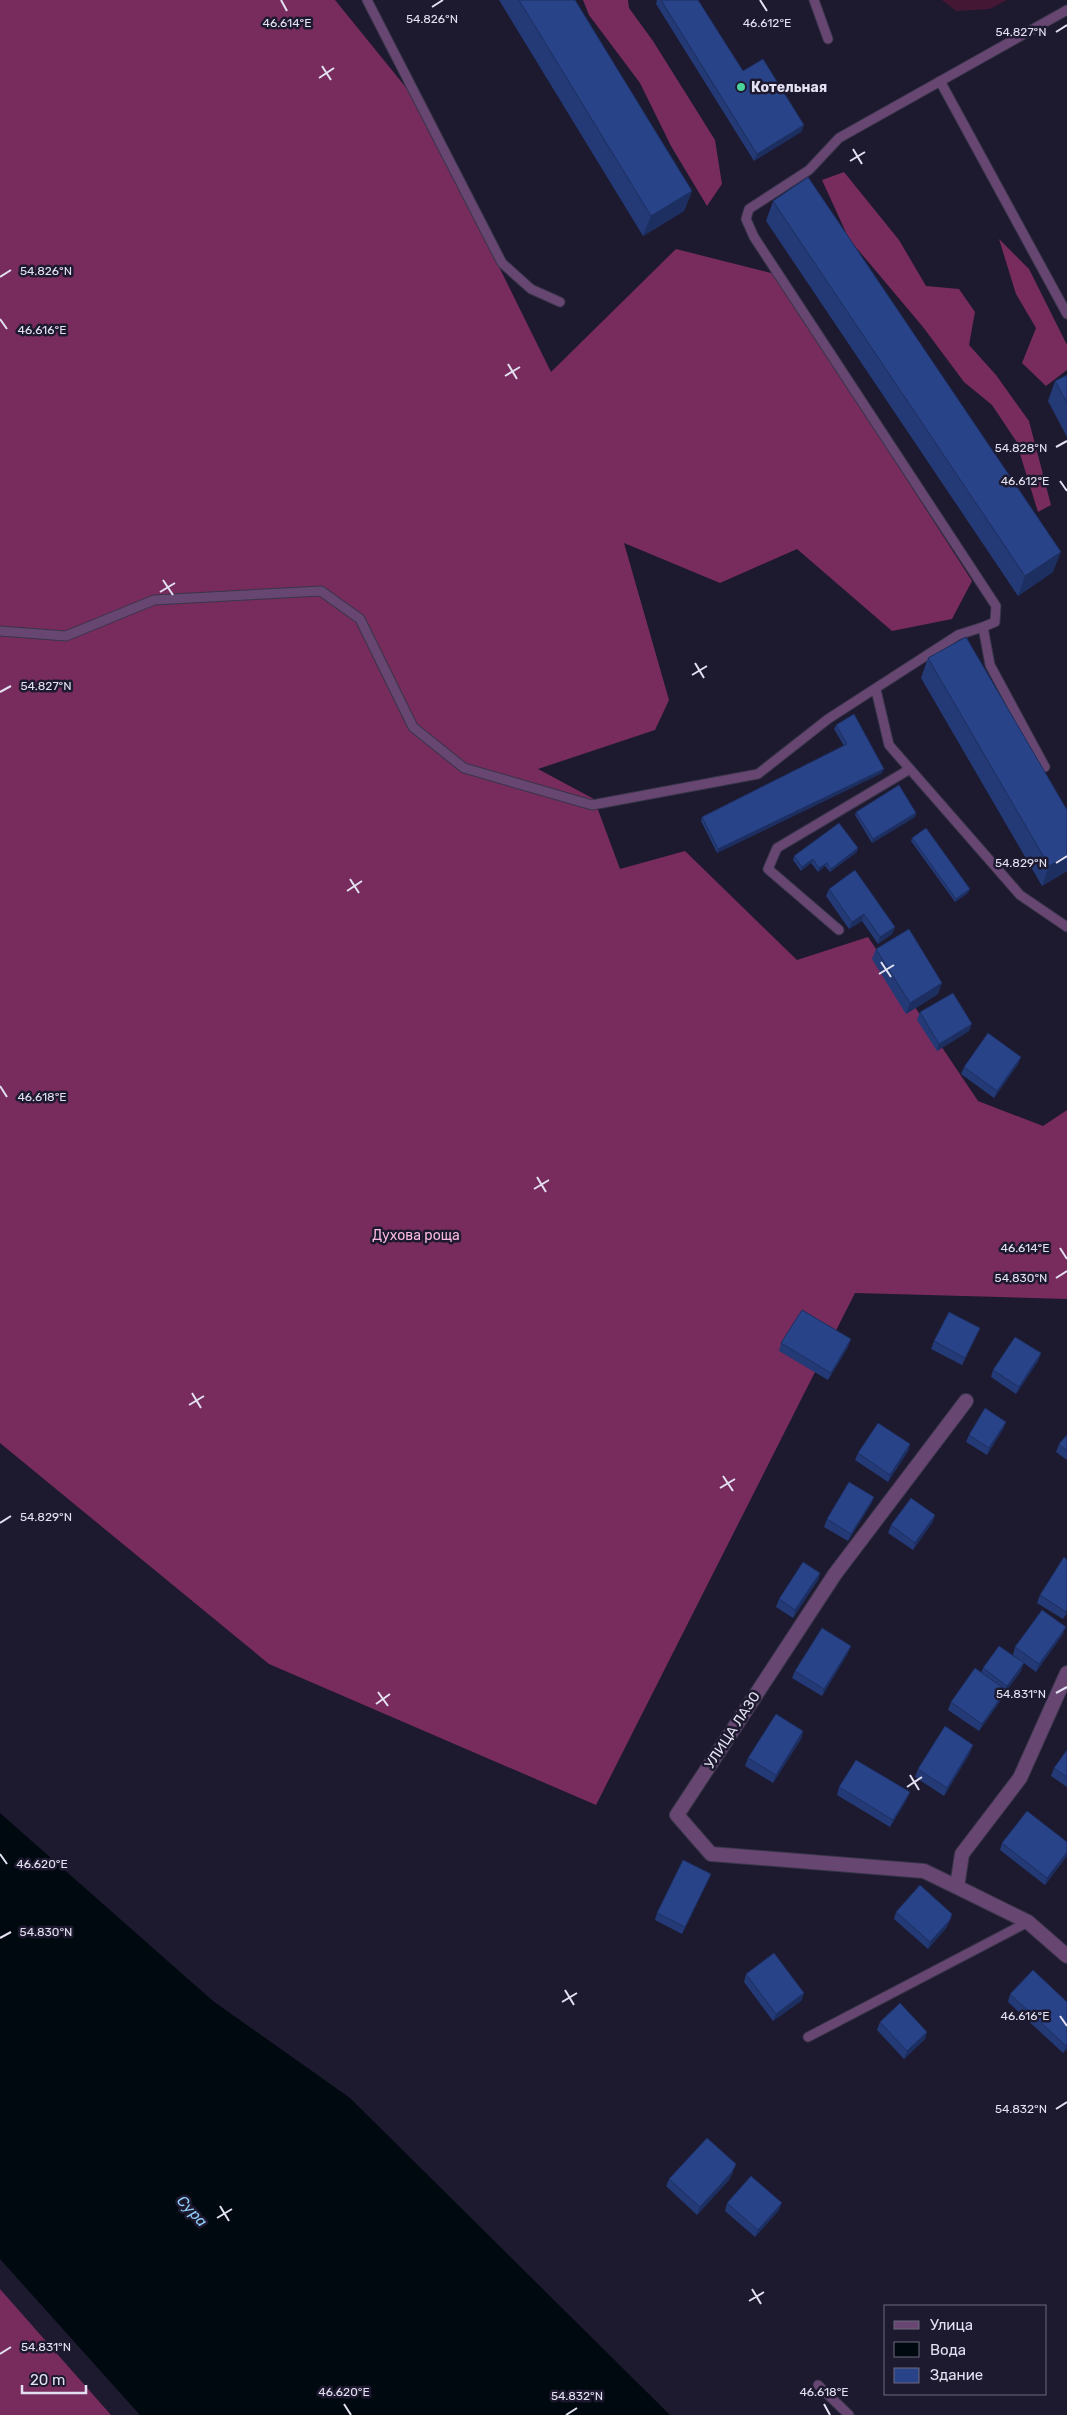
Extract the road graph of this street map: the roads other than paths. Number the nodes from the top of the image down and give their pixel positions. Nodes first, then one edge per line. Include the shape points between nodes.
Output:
1 (367, 0) edge
2 (814, 0) edge
3 (1067, 10) edge
4 (828, 39) dead end
5 (940, 81) junction
6 (560, 302) dead end
7 (1067, 314) edge
8 (983, 627) junction
9 (0, 631) edge
10 (876, 690) junction
11 (1045, 767) dead end
12 (910, 769) junction
13 (1067, 927) edge
14 (839, 930) dead end
15 (966, 1401) dead end
16 (1067, 1673) edge
17 (957, 1887) junction
18 (1028, 1922) junction
19 (1067, 1956) edge
20 (808, 2037) dead end
21 (818, 2386) dead end
22 (849, 2415) edge

1 - 6 lane via 502,263 531,289
2 - 4 lane
3 - 5 lane
5 - 7 lane
5 - 8 lane via 840,138 809,170 749,209 746,219 754,238 996,606 995,622
8 - 10 lane via 958,635
8 - 11 lane via 990,665
9 - 10 lane via 66,636 154,600 321,591 360,619 413,727 464,768 592,806 758,774 828,719
10 - 12 lane via 889,745
12 - 13 lane via 1020,895
12 - 14 lane via 776,848 768,869
15 - 17 street, УЛИЦА ЛАЗО via 835,1574 676,1814 711,1854 924,1871
16 - 17 street via 1020,1778 962,1854
17 - 18 street, УЛИЦА ЛАЗО
18 - 19 street, УЛИЦА ЛАЗО
18 - 20 lane
21 - 22 lane

